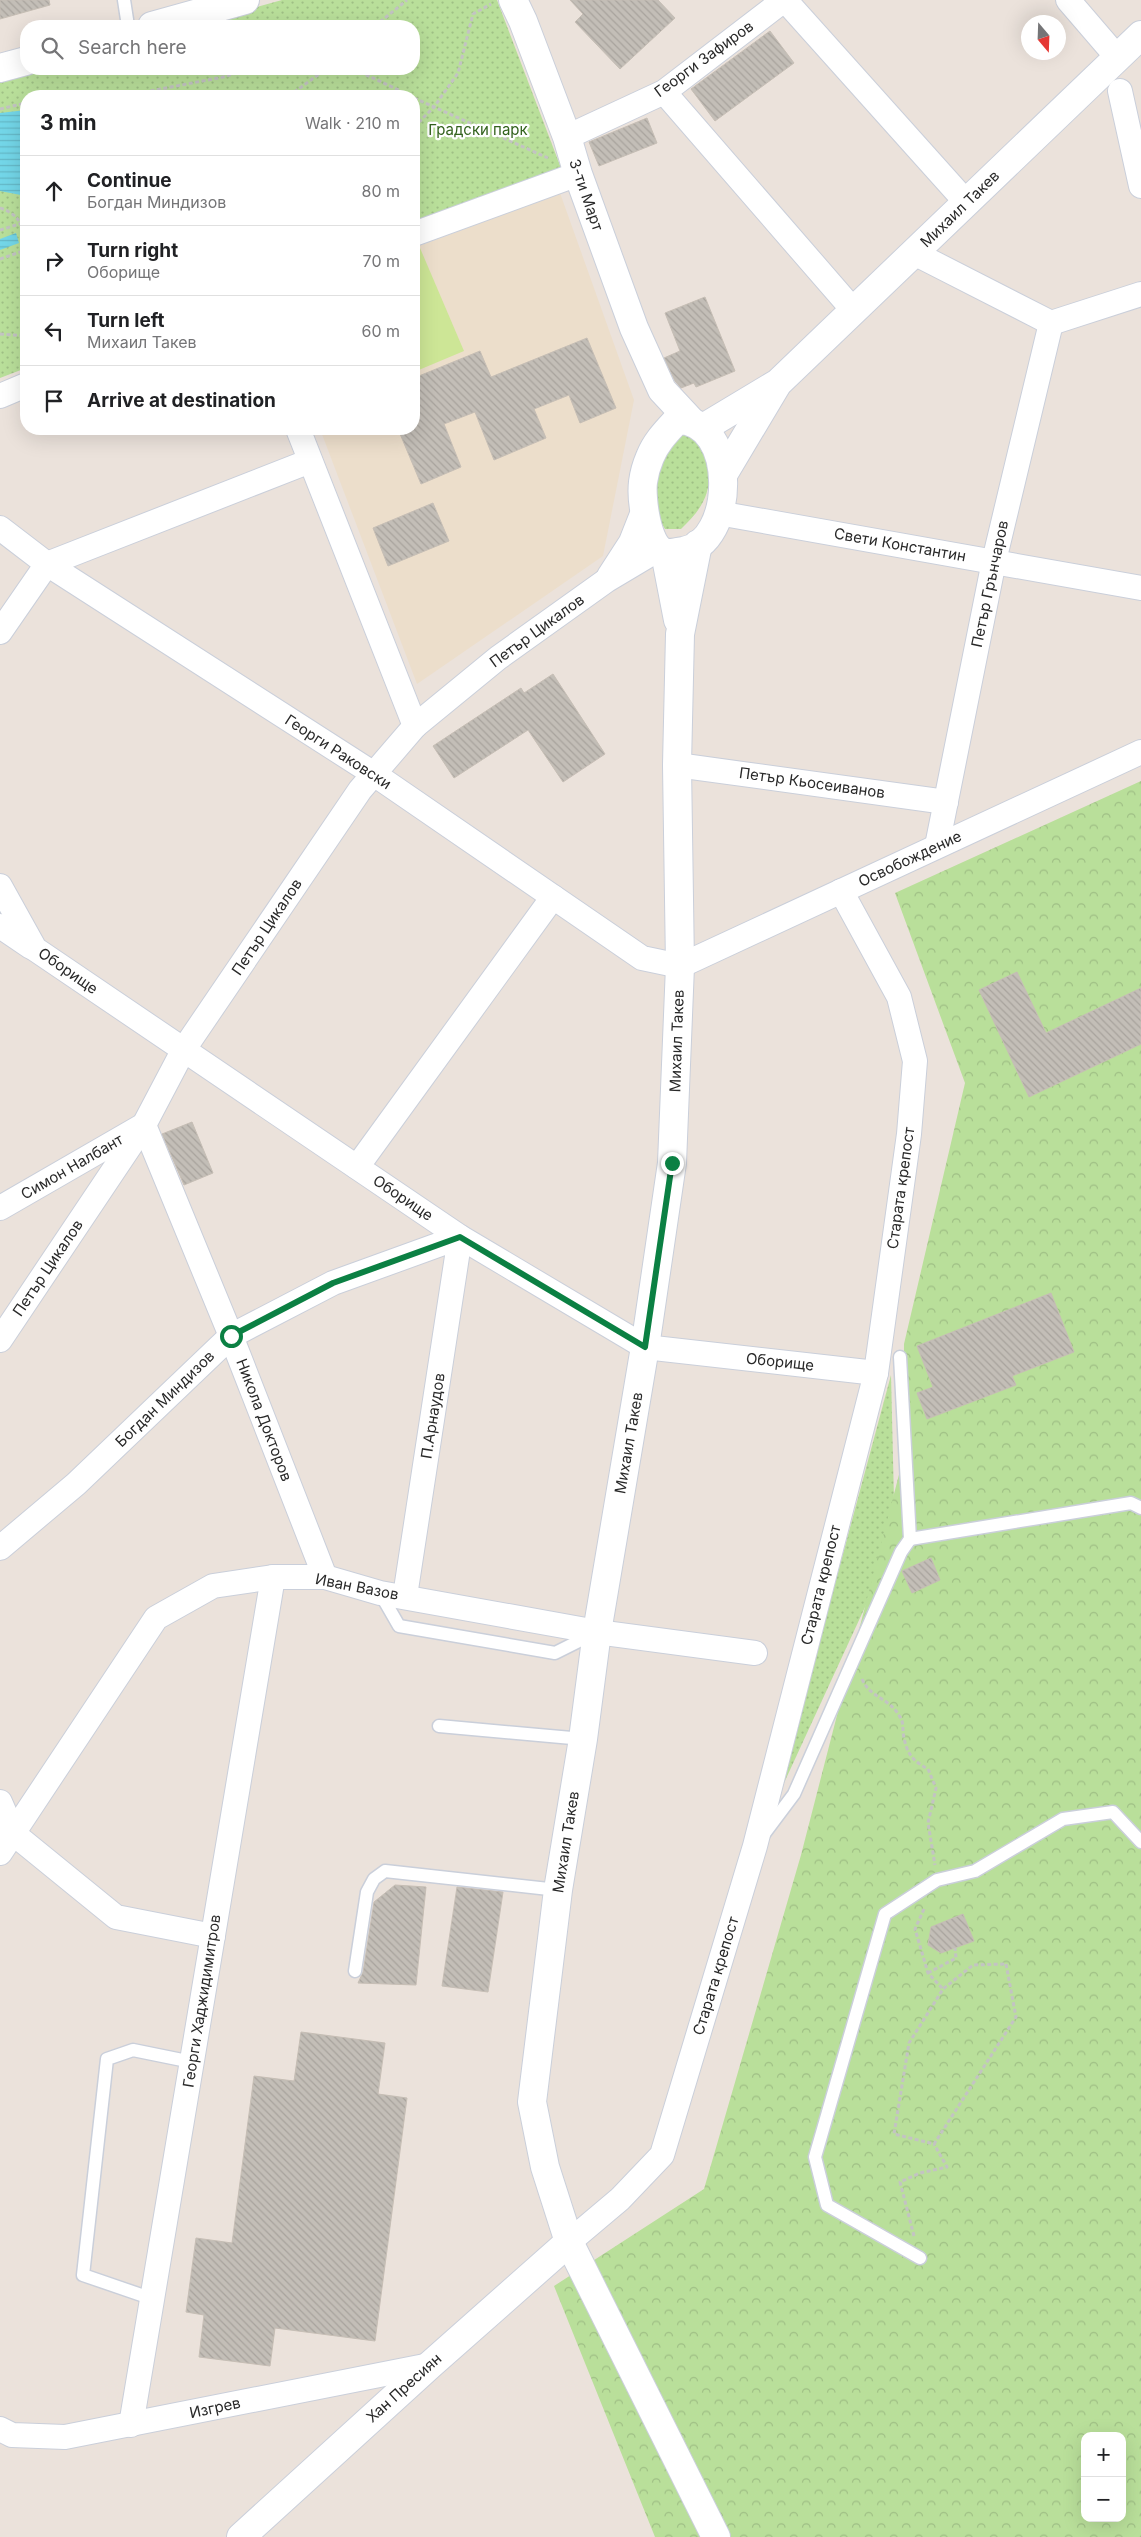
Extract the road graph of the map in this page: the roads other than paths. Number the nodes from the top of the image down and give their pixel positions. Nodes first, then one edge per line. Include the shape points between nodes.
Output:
1 (124, 0) edge
2 (245, 0) edge
3 (513, 0) edge
4 (784, 0) edge
5 (1068, 0) edge
6 (127, 20) edge
7 (173, 20) edge
8 (1141, 35) edge
9 (20, 63) edge
10 (0, 68) edge
11 (1120, 78) edge
12 (664, 92) junction
13 (567, 137) junction
14 (578, 174) junction
15 (1141, 186) edge
16 (966, 202) junction
17 (420, 232) edge
18 (914, 253) junction
19 (1141, 294) edge
20 (854, 311) junction
21 (1051, 323) junction
22 (778, 383) junction
23 (20, 388) edge
24 (662, 390) junction
25 (0, 396) edge
26 (697, 424) junction
27 (300, 435) edge
28 (660, 438) junction
29 (310, 461) junction
30 (724, 473) junction
31 (644, 509) junction
32 (718, 513) junction
33 (0, 528) edge
34 (698, 544) junction
35 (662, 551) junction
36 (994, 561) junction
37 (47, 564) junction
38 (607, 580) junction
39 (1141, 588) edge
40 (0, 632) edge
41 (680, 634) junction
42 (415, 726) junction
43 (1141, 752) edge
44 (677, 765) junction
45 (374, 774) junction
46 (946, 802) junction
47 (937, 846) junction
48 (0, 886) edge
49 (841, 891) junction
50 (553, 897) junction
51 (0, 926) edge
52 (35, 949) junction
53 (680, 966) junction
54 (184, 1049) junction
55 (144, 1125) junction
56 (357, 1167) junction
57 (0, 1208) edge
58 (460, 1237) junction
59 (231, 1336) junction
60 (0, 1340) edge
61 (645, 1347) junction
62 (900, 1357) dead end
63 (876, 1373) junction
64 (1141, 1508) edge
65 (910, 1539) junction
66 (0, 1548) edge
67 (273, 1577) junction
68 (325, 1578) junction
69 (380, 1593) junction
70 (405, 1596) junction
71 (597, 1632) junction
72 (754, 1653) dead end
73 (439, 1726) dead end
74 (582, 1739) junction
75 (0, 1802) edge
76 (14, 1834) junction
77 (1141, 1842) edge
78 (755, 1846) junction
79 (0, 1853) edge
80 (558, 1890) junction
81 (213, 1936) junction
82 (355, 1971) dead end
83 (192, 2062) junction
84 (569, 2242) junction
85 (920, 2258) road end
86 (152, 2298) junction
87 (430, 2365) junction
88 (131, 2425) junction
89 (0, 2428) edge
90 (241, 2537) edge
91 (716, 2537) edge

1 - 6 lane
2 - 7 main road
3 - 13 main road, 3-ти Март
4 - 12 street, Георги Зафиров
4 - 16 street
5 - 11 street
8 - 11 main road, Михаил Такев
9 - 10 main road
11 - 15 street
11 - 16 main road, Михаил Такев
12 - 13 street, Георги Зафиров
12 - 20 street
13 - 14 main road, 3-ти Март
14 - 17 street
14 - 24 main road, 3-ти Март via 634,328
16 - 18 main road, Михаил Такев
18 - 20 main road, Михаил Такев
18 - 21 street
19 - 21 street
20 - 22 main road, Михаил Такев
21 - 36 street, Петър Грънчаров
22 - 26 main road, Михаил Такев
22 - 30 main road, Михаил Такев
23 - 25 street
24 - 26 main road
24 - 28 main road
26 - 28 main road via 677,420
26 - 30 main road via 717,448
27 - 29 street
28 - 31 main road via 650,457 643,483
29 - 37 street
29 - 42 street
30 - 32 main road
31 - 35 main road via 649,533
31 - 38 street, Петър Цикалов via 631,542
32 - 34 main road via 712,532
32 - 36 street, Свети Константин
33 - 37 street, Георги Раковски
34 - 35 main road via 688,550
34 - 41 main road, Михаил Такев
35 - 38 street, Петър Цикалов
35 - 41 main road, Михаил Такев
36 - 39 street, Свети Константин
36 - 46 street, Петър Грънчаров
37 - 40 street
37 - 45 street, Георги Раковски
38 - 42 street, Петър Цикалов via 498,658
41 - 44 main road, Михаил Такев
42 - 45 street, Петър Цикалов
43 - 47 street, Освобождение
44 - 46 street, Петър Кьосеиванов
44 - 53 main road, Михаил Такев
45 - 50 street, Георги Раковски
45 - 54 street, Петър Цикалов
46 - 47 street, Петър Грънчаров
47 - 49 street, Освобождение
48 - 52 street, Оборище
49 - 53 street, Освобождение
49 - 63 street, Старата крепост via 898,997 915,1061 910,1134
50 - 53 street, Георги Раковски via 642,958
50 - 56 street
51 - 52 street
52 - 54 street, Оборище
53 - 61 main road, Михаил Такев via 672,1163
54 - 55 street, Петър Цикалов
54 - 56 street, Оборище
55 - 57 street, Симон Налбант
55 - 59 street, Никола Докторов
55 - 60 street, Петър Цикалов
56 - 58 street, Оборище
58 - 59 street, Богдан Миндизов via 333,1283
58 - 61 street, Оборище
58 - 70 street, П.Арнаудов
59 - 66 street, Богдан Миндизов via 76,1484
59 - 68 street, Никола Докторов
61 - 63 street, Оборище
61 - 71 main road, Михаил Такев
62 - 65 lane
63 - 78 street, Старата крепост
64 - 65 lane via 1131,1503
65 - 78 lane via 899,1557 794,1794
67 - 68 street, Иван Вазов
67 - 76 street, Иван Вазов via 213,1586 156,1618
67 - 81 street, Георги Хаджидимитров
68 - 69 street, Иван Вазов
69 - 70 street, Иван Вазов
69 - 71 lane via 399,1626 555,1652
70 - 71 street, Иван Вазов
71 - 72 street, Иван Вазов
71 - 74 main road, Михаил Такев
73 - 74 lane
74 - 80 main road, Михаил Такев
75 - 76 street
76 - 79 street, Иван Вазов
76 - 81 street via 116,1917
77 - 85 lane via 1113,1812 1063,1819 976,1871 937,1880 885,1914 815,2157 827,2205
78 - 84 street, Старата крепост via 662,2155 620,2199
80 - 82 lane via 385,1871 374,1879 367,1892
80 - 84 main road, Михаил Такев via 532,2102 545,2167
81 - 83 street, Георги Хаджидимитров
83 - 86 street, Георги Хаджидимитров
83 - 86 lane via 133,2050 107,2059 83,2275
84 - 87 main road, Хан Пресиян
84 - 91 main road, Михаил Такев
86 - 88 street, Георги Хаджидимитров
87 - 88 street, Изгрев
87 - 90 main road, Хан Пресиян
88 - 89 street, Изгрев via 65,2437 12,2435

